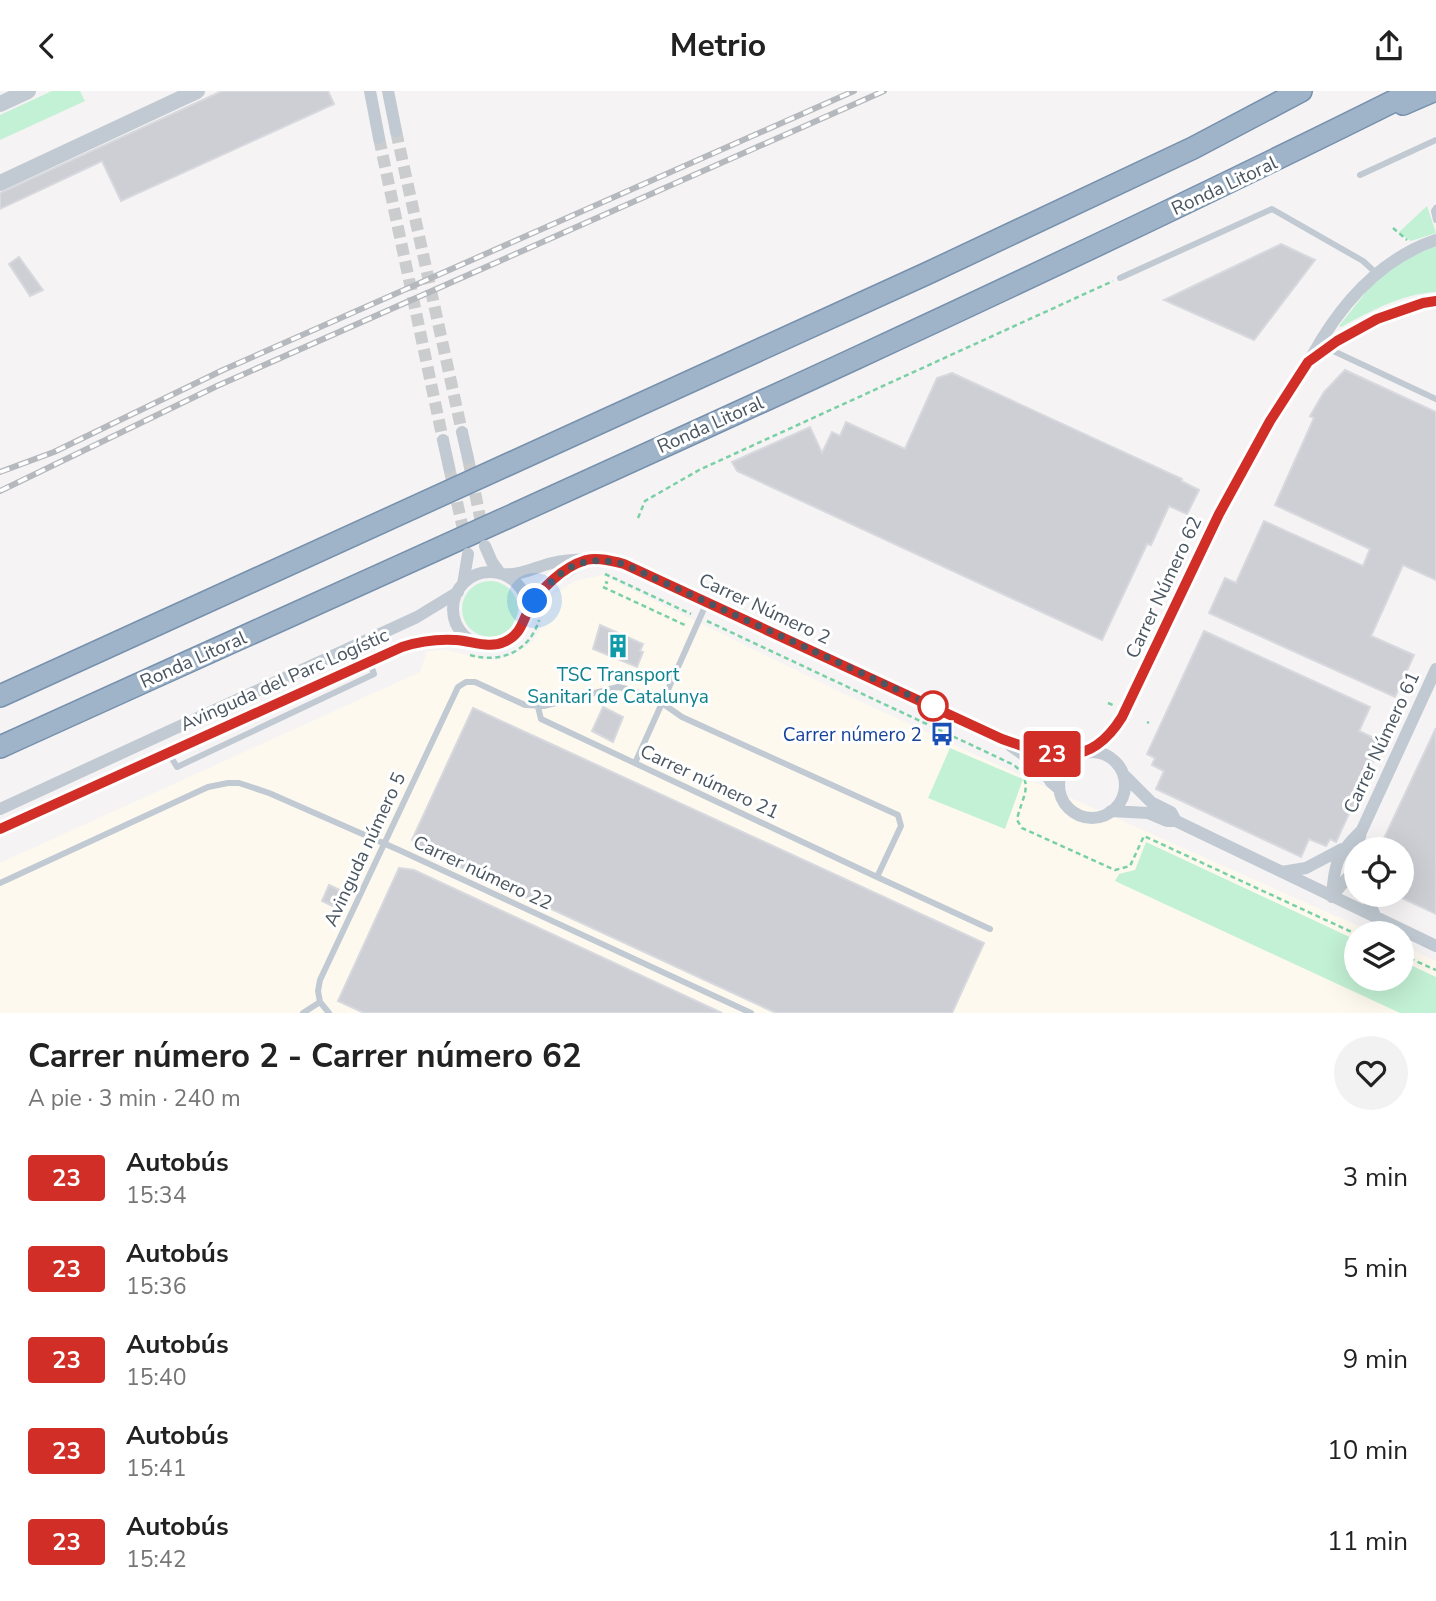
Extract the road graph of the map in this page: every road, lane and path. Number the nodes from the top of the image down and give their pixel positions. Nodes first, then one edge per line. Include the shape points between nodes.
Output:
1 (28, 91) edge
2 (197, 91) edge
3 (370, 91) edge
4 (388, 91) edge
5 (1301, 91) edge
6 (1414, 91) edge
7 (1433, 91) edge
8 (0, 104) edge
9 (396, 131) tunnel mouth
10 (379, 138) tunnel mouth
11 (1436, 140) edge
12 (1314, 142) junction
13 (1360, 175) dead end
14 (0, 183) edge
15 (1436, 208) edge
16 (1436, 221) edge
17 (1393, 228) dead end
18 (1436, 240) edge
19 (1410, 242) dead end
20 (1376, 273) junction
21 (1120, 278) joint
22 (1436, 301) edge
23 (1327, 348) junction
24 (1308, 362) junction
25 (1436, 399) edge
26 (462, 432) tunnel mouth
27 (443, 440) tunnel mouth
28 (468, 459) tunnel mouth
29 (449, 467) tunnel mouth
30 (638, 518) dead end
31 (485, 546) tunnel mouth
32 (468, 554) tunnel mouth
33 (587, 560) junction
34 (502, 573) junction
35 (603, 587) dead end
36 (460, 588) junction
37 (707, 602) junction
38 (527, 614) junction
39 (711, 623) dead end
40 (695, 630) junction
41 (475, 642) junction
42 (1436, 669) edge
43 (454, 692) joint
44 (0, 696) edge
45 (662, 703) junction
46 (538, 707) junction
47 (1002, 739) junction
48 (0, 747) edge
49 (1091, 751) junction
50 (1076, 755) junction
51 (635, 763) junction
52 (1123, 775) junction
53 (1059, 789) junction
54 (0, 809) edge
55 (1111, 811) junction
56 (1175, 821) junction
57 (0, 829) edge
58 (1359, 837) edge
59 (384, 844) junction
60 (1344, 852) edge
61 (1282, 873) junction
62 (877, 877) junction
63 (1344, 882) edge
64 (0, 883) edge
65 (1332, 897) junction
66 (1371, 907) edge
67 (1376, 918) junction
68 (1344, 928) edge
69 (990, 929) dead end
70 (1436, 946) edge
71 (1414, 960) edge
72 (1436, 970) edge
73 (320, 1002) junction
74 (303, 1013) edge
75 (329, 1013) edge
76 (751, 1013) edge

1 - 8 street
2 - 14 street
3 - 10 street
4 - 9 street
5 - 44 highway via 1193,148 928,273
6 - 12 highway, Ronda Litoral
7 - 12 highway
11 - 13 lane
12 - 48 highway, Ronda Litoral via 926,326
15 - 16 lane
17 - 19 path
18 - 20 street, Carrer Número 62 via 1396,257
20 - 21 lane via 1272,209
20 - 24 street, Carrer Número 62 via 1322,337
21 - 30 path via 699,470 645,501
22 - 23 street, Carrer Número 62 via 1377,319
23 - 24 street, Carrer Número 62
23 - 25 lane
24 - 49 street, Carrer Número 62 via 1219,514 1122,717
26 - 28 street
27 - 29 street
31 - 34 street
32 - 36 street
33 - 34 street, Carrer Número 2
33 - 37 street, Carrer Número 2 via 624,564
33 - 38 street via 551,582
34 - 36 street via 474,575
34 - 38 street via 523,592
35 - 40 path
36 - 41 street via 454,603 456,620
36 - 54 street, Avinguda del Parc Logístic via 416,617
37 - 40 lane
37 - 47 street, Carrer Número 2
38 - 41 street via 517,635 507,641 496,645
39 - 68 path via 1014,765 1026,789 1017,820 1021,828 1115,870 1130,866 1144,836
40 - 45 lane
41 - 57 street, Avinguda del Parc Logístic via 415,643
42 - 58 street, Carrer Número 61
43 - 46 lane, Carrer número 21 via 466,682 475,682
43 - 59 lane, Avinguda número 5
45 - 46 lane via 625,688 611,688
45 - 51 lane
45 - 62 lane via 682,717 898,815 901,826
46 - 51 lane, Carrer número 21 via 541,719
47 - 50 street, Carrer Número 2 via 1051,754
47 - 53 street, Carrer Número 2 via 1042,768
49 - 50 street
49 - 52 street via 1112,758
50 - 53 street via 1062,769
51 - 62 lane, Carrer número 21
52 - 55 street via 1123,795
52 - 56 street via 1151,802 1171,812
53 - 55 street via 1066,806 1079,815 1094,818
55 - 56 street via 1148,813
56 - 61 street
59 - 64 lane, Carrer número 22 via 269,793 239,783 216,784
59 - 73 lane, Avinguda número 5 via 320,980
59 - 76 lane, Carrer número 22
60 - 61 street
61 - 65 street
62 - 69 lane, Carrer número 21
63 - 65 street, Carrer Número 61
65 - 67 street
66 - 67 street
67 - 70 street
71 - 72 path
73 - 74 lane
73 - 75 lane

